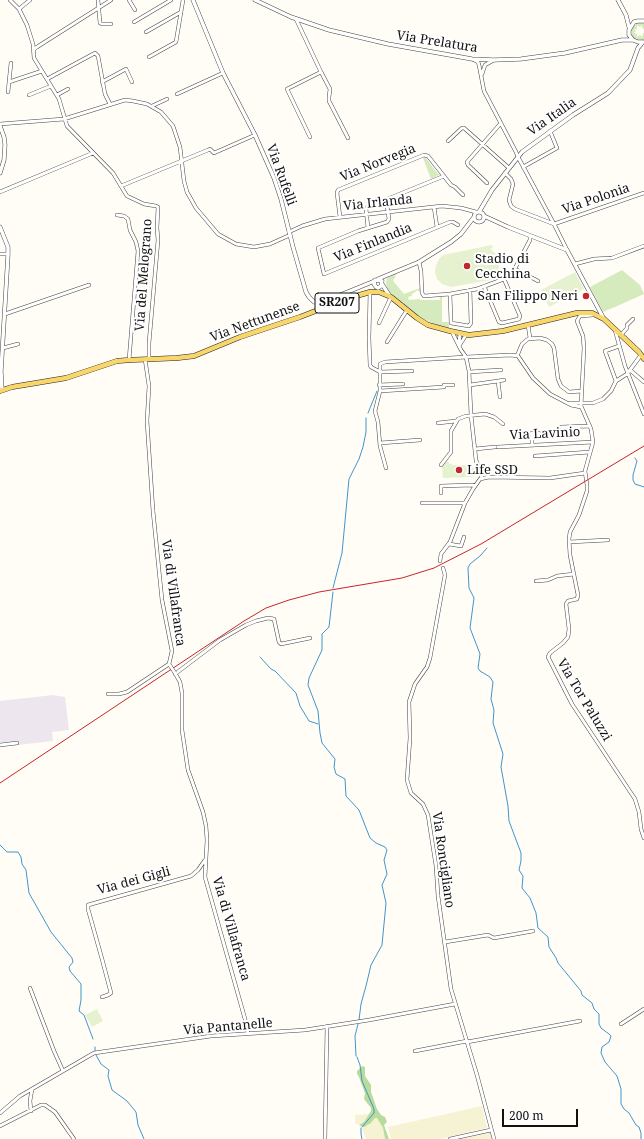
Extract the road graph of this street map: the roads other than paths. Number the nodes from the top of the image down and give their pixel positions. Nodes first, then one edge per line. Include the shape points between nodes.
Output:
1 (10, 0) edge
2 (30, 0) edge
3 (98, 0) edge
4 (111, 0) edge
5 (129, 0) edge
6 (171, 0) edge
7 (183, 0) edge
8 (192, 0) edge
9 (255, 0) edge
10 (618, 0) edge
11 (98, 8) junction
12 (19, 9) junction
13 (135, 10) dead end
14 (181, 12) junction
15 (626, 14) junction
16 (296, 19) junction
17 (638, 21) junction
18 (644, 21) edge
19 (134, 22) dead end
20 (111, 24) dead end
21 (629, 29) junction
22 (146, 32) dead end
23 (622, 40) junction
24 (634, 40) junction
25 (643, 42) edge
26 (42, 43) junction
27 (33, 45) junction
28 (33, 50) junction
29 (636, 54) junction
30 (149, 57) dead end
31 (472, 59) junction
32 (494, 60) junction
33 (10, 63) dead end
34 (42, 71) junction
35 (321, 72) junction
36 (223, 73) junction
37 (482, 78) junction
38 (47, 79) junction
39 (9, 82) junction
40 (102, 82) junction
41 (132, 82) dead end
42 (51, 86) junction
43 (68, 89) dead end
44 (8, 92) dead end
45 (177, 94) dead end
46 (29, 95) dead end
47 (57, 95) junction
48 (167, 99) dead end
49 (110, 104) junction
50 (152, 106) junction
51 (64, 119) junction
52 (501, 122) junction
53 (0, 124) edge
54 (550, 131) junction
55 (255, 135) junction
56 (310, 137) dead end
57 (348, 138) dead end
58 (448, 141) dead end
59 (483, 144) junction
60 (513, 146) junction
61 (523, 151) junction
62 (93, 153) junction
63 (518, 157) junction
64 (2, 160) edge
65 (182, 160) junction
66 (523, 167) junction
67 (509, 168) junction
68 (0, 173) edge
69 (505, 173) junction
70 (444, 176) junction
71 (487, 183) dead end
72 (122, 186) junction
73 (0, 192) edge
74 (644, 193) edge
75 (463, 195) dead end
76 (386, 199) junction
77 (434, 207) junction
78 (388, 212) junction
79 (367, 214) junction
80 (117, 215) dead end
81 (478, 216) junction
82 (340, 217) junction
83 (554, 224) junction
84 (458, 225) dead end
85 (0, 227) edge
86 (437, 227) junction
87 (368, 228) junction
88 (290, 233) junction
89 (530, 236) junction
90 (0, 240) edge
91 (5, 240) junction
92 (644, 246) edge
93 (567, 250) junction
94 (0, 254) edge
95 (8, 254) junction
96 (419, 262) junction
97 (575, 264) junction
98 (515, 269) junction
99 (391, 274) junction
100 (504, 279) junction
101 (377, 280) junction
102 (538, 281) dead end
103 (369, 284) junction
104 (382, 284) junction
105 (89, 285) dead end
106 (484, 286) junction
107 (377, 289) junction
108 (470, 290) junction
109 (370, 292) junction
110 (450, 294) junction
111 (391, 298) junction
112 (597, 306) junction
113 (407, 310) junction
114 (591, 312) junction
115 (5, 314) junction
116 (596, 314) junction
117 (604, 319) junction
118 (633, 319) dead end
119 (379, 323) dead end
120 (528, 325) junction
121 (614, 329) junction
122 (452, 332) junction
123 (462, 334) junction
124 (621, 334) junction
125 (530, 338) junction
126 (386, 342) dead end
127 (18, 344) dead end
128 (459, 346) junction
129 (619, 346) junction
130 (3, 348) junction
131 (462, 352) junction
132 (517, 356) junction
133 (466, 357) junction
134 (456, 358) junction
135 (643, 358) edge
136 (147, 359) junction
137 (129, 360) junction
138 (501, 370) dead end
139 (412, 371) dead end
140 (380, 372) junction
141 (469, 372) junction
142 (630, 373) junction
143 (504, 380) dead end
144 (498, 381) junction
145 (616, 381) junction
146 (1, 382) edge
147 (644, 382) edge
148 (403, 384) dead end
149 (379, 385) junction
150 (453, 385) dead end
151 (470, 385) junction
152 (380, 391) junction
153 (582, 391) junction
154 (1, 392) edge
155 (500, 397) dead end
156 (581, 405) junction
157 (644, 414) edge
158 (471, 415) junction
159 (456, 421) junction
160 (438, 423) dead end
161 (503, 424) dead end
162 (590, 426) junction
163 (561, 427) dead end
164 (539, 433) dead end
165 (526, 434) dead end
166 (532, 434) junction
167 (420, 440) dead end
168 (593, 442) junction
169 (380, 443) junction
170 (532, 445) junction
171 (475, 449) junction
172 (590, 452) junction
173 (535, 456) dead end
174 (441, 465) dead end
175 (386, 468) dead end
176 (585, 473) junction
177 (482, 478) junction
178 (475, 486) junction
179 (441, 493) dead end
180 (422, 503) dead end
181 (465, 503) junction
182 (464, 537) dead end
183 (608, 540) dead end
184 (569, 542) junction
185 (449, 544) junction
186 (440, 561) dead end
187 (443, 568) dead end
188 (574, 574) junction
189 (536, 581) dead end
190 (310, 638) dead end
191 (170, 666) junction
192 (175, 674) junction
193 (108, 694) dead end
194 (17, 743) dead end
195 (0, 745) edge
196 (644, 838) edge
197 (206, 858) junction
198 (533, 931) dead end
199 (445, 942) junction
200 (30, 988) dead end
201 (102, 997) dead end
202 (455, 1004) junction
203 (644, 1009) edge
204 (580, 1021) dead end
205 (621, 1024) dead end
206 (327, 1026) junction
207 (248, 1033) junction
208 (467, 1042) junction
209 (415, 1051) dead end
210 (64, 1071) junction
211 (32, 1089) junction
212 (30, 1110) junction
213 (0, 1113) edge
214 (0, 1126) edge
215 (491, 1130) junction
216 (74, 1139) edge
217 (325, 1139) edge
218 (450, 1139) edge
219 (494, 1139) edge

1 - 12 street
2 - 12 street
3 - 11 street
4 - 11 street
5 - 13 street
6 - 19 street
7 - 14 street
8 - 36 street, Via Rufelli
9 - 16 street, Via Prelatura
10 - 15 street
11 - 20 street via 100,24
11 - 26 street
12 - 27 street
14 - 22 street
14 - 30 street via 176,42
15 - 17 street
15 - 21 street
16 - 31 street, Via Prelatura via 388,44
16 - 35 street
17 - 18 street
17 - 21 street
21 - 23 street via 627,36
21 - 24 street via 630,37
23 - 24 street, Via Prelatura
23 - 32 street, Via Prelatura via 521,60
24 - 25 street, Via Prelatura
24 - 29 street
25 - 29 street, Via Italia
26 - 27 street
26 - 28 street
27 - 28 street
28 - 34 street, Via del Melograno
29 - 54 street, Via Italia via 628,72 608,93
31 - 32 street, Via Prelatura
31 - 37 street via 479,64
32 - 37 street via 485,66
33 - 39 street
34 - 38 street, Via del Melograno
34 - 39 street
35 - 56 street via 287,89
35 - 57 street via 330,89 329,101
36 - 45 street
36 - 55 street, Via Rufelli
37 - 52 street via 484,91
38 - 40 street via 94,52 98,56
38 - 42 street, Via del Melograno
39 - 44 street
40 - 41 street via 126,69
40 - 49 street
42 - 46 street
42 - 47 street, Via del Melograno
43 - 47 street
47 - 51 street, Via del Melograno
48 - 50 street
49 - 50 street via 128,100
49 - 51 street
50 - 65 street, Via Irlanda via 165,116 174,128
51 - 53 street
51 - 62 street, Via del Melograno via 70,130
52 - 59 street
52 - 60 street
53 - 64 street via 5,140
54 - 61 street, Via Italia
54 - 66 street via 556,148
55 - 65 street via 215,153 208,149
55 - 88 street, Via Rufelli via 278,187
58 - 59 street via 464,128
59 - 67 street
59 - 71 street via 467,163
60 - 61 street via 518,151
60 - 63 street
61 - 63 street, Via Italia
62 - 72 street, Via del Melograno
62 - 73 street
63 - 66 street
63 - 67 street, Via Italia
64 - 68 street
65 - 72 street
65 - 88 street, Via Irlanda via 184,181 189,196 220,235 236,244 254,247 275,243
66 - 83 street
67 - 69 street, Via Italia
69 - 81 street, Via Italia via 490,193
69 - 83 street via 513,183 509,200 512,207
70 - 75 street
70 - 76 street
70 - 82 street, Via Norvegia via 428,156 424,155 338,190
72 - 136 street, Via del Melograno via 128,197 158,208 158,240
74 - 83 street, Via Polonia
76 - 78 street
76 - 79 street via 366,208
77 - 78 street, Via Irlanda
77 - 81 street, Via Irlanda via 449,206 470,211
77 - 86 street
78 - 79 street, Via Irlanda
78 - 87 street, Via Finlandia via 387,222
79 - 82 street, Via Irlanda
79 - 87 street, Via Finlandia
80 - 137 street via 128,219 138,251
81 - 89 street
81 - 96 street, Via Rufelli via 469,222 455,239
82 - 88 street, Via Irlanda via 320,220
83 - 93 street
84 - 86 street, Via Finlandia via 452,222
85 - 91 street
86 - 87 street, Via Finlandia via 324,274 318,248
88 - 103 street, Via Rufelli via 306,293 313,301 325,302
89 - 93 street
89 - 98 street
90 - 91 street
91 - 95 street
92 - 97 street via 612,258
93 - 97 street
94 - 95 street
95 - 115 street
96 - 99 street, Via Rufelli
96 - 110 street via 423,296
97 - 112 street
98 - 100 street
98 - 102 street
99 - 101 street, Via Rufelli
99 - 104 street
100 - 106 street
100 - 106 street via 519,319 500,322
101 - 103 street, Via Rufelli
101 - 104 street via 382,281
101 - 107 street
103 - 107 street
104 - 107 street
104 - 111 street
105 - 115 street
106 - 108 street
107 - 109 main road, Via Nettunense / SR207
107 - 111 main road, Via Nettunense / SR207
108 - 110 street
108 - 110 street via 469,326 451,323
109 - 136 main road, Via Nettunense / SR207 via 242,336 197,355
109 - 140 street via 370,365
111 - 113 main road, Via Nettunense / SR207
111 - 119 street
112 - 114 street
112 - 117 street
113 - 122 main road, Via Nettunense / SR207 via 427,324
113 - 126 street
114 - 116 main road, Via Nettunense / SR207
114 - 120 main road, Via Nettunense / SR207 via 576,313
115 - 130 street
116 - 117 main road, Via Nettunense / SR207
116 - 153 street via 580,316 578,319 584,348
117 - 121 main road, Via Nettunense / SR207
118 - 124 street
120 - 123 main road, Via Nettunense / SR207 via 494,333
120 - 125 street
121 - 124 main road, Via Nettunense / SR207
121 - 129 street
122 - 123 main road, Via Nettunense / SR207
122 - 128 street
123 - 128 street
123 - 128 street
124 - 135 main road, Via Nettunense / SR207
125 - 132 street via 522,344
125 - 153 street via 541,338 551,343 555,351 560,385 568,391
127 - 130 street
128 - 131 street
129 - 142 street
129 - 145 street via 605,351
130 - 146 street
131 - 133 street
131 - 134 street
132 - 133 street
132 - 156 street via 543,388 566,402
133 - 134 street
133 - 141 street
134 - 140 street via 385,362 380,364
135 - 142 street
136 - 137 main road, Via Nettunense / SR207
136 - 191 street, Via di Villafranca via 153,511 162,600 172,652
137 - 154 main road, Via Nettunense / SR207 via 110,363 66,378 9,388
138 - 141 street
139 - 140 street
140 - 149 street
141 - 151 street
142 - 145 street
142 - 147 street
142 - 157 street
143 - 144 street
144 - 151 street
144 - 155 street
145 - 156 street via 603,399
146 - 154 street
148 - 149 street
149 - 152 street
150 - 152 street via 444,385 444,388
151 - 158 street
152 - 169 street via 374,411
153 - 156 street
156 - 162 street, Via Tor Paluzzi
158 - 159 street
158 - 161 street via 489,415
158 - 171 street
159 - 160 street
159 - 174 street via 451,432 451,452
162 - 163 street
162 - 168 street, Via Tor Paluzzi
164 - 166 street
165 - 166 street
166 - 170 street
167 - 169 street
168 - 170 street, Via Lavinio
168 - 172 street, Via Tor Paluzzi
169 - 175 street
170 - 171 street, Via Lavinio
171 - 177 street via 477,466
172 - 173 street
172 - 176 street, Via Tor Paluzzi
176 - 177 street via 550,478
176 - 184 street, Via Tor Paluzzi via 587,491 570,532
177 - 178 street
178 - 179 street via 441,486
178 - 181 street
180 - 181 street
181 - 185 street
182 - 185 street via 460,546
183 - 184 street
184 - 188 street, Via Tor Paluzzi
185 - 186 street via 441,554
187 - 199 street, Via Roncigliano via 445,575 430,658 415,684 409,702 407,777 410,791 423,804 428,815
188 - 189 street
188 - 196 street, Via Tor Paluzzi via 578,595 577,599 566,604 569,635 548,658 572,704 636,802
190 - 192 street via 281,644 274,619 256,621 226,636
191 - 192 street, Via di Villafranca, bridge
191 - 193 street via 127,692
192 - 197 street, Via di Villafranca via 182,693 182,728 188,770 206,826
194 - 195 street
197 - 201 street, Via dei Gigli via 191,876 88,905 111,993
197 - 207 street, Via di Villafranca via 205,877
198 - 199 street via 494,938 488,935
199 - 202 street, Via Roncigliano via 450,987
200 - 210 street
202 - 206 street, Via Pantanelle
202 - 208 street, Via Roncigliano
203 - 205 street
204 - 208 street
206 - 207 street, Via Pantanelle
206 - 217 street
207 - 210 street, Via Pantanelle via 97,1053
208 - 209 street
208 - 215 street, Via Roncigliano
210 - 211 street, Via Pantanelle
211 - 212 street
211 - 213 street, Via Pantanelle
212 - 214 street
212 - 216 street via 43,1105 50,1107
215 - 218 street
215 - 219 street, Via Roncigliano

